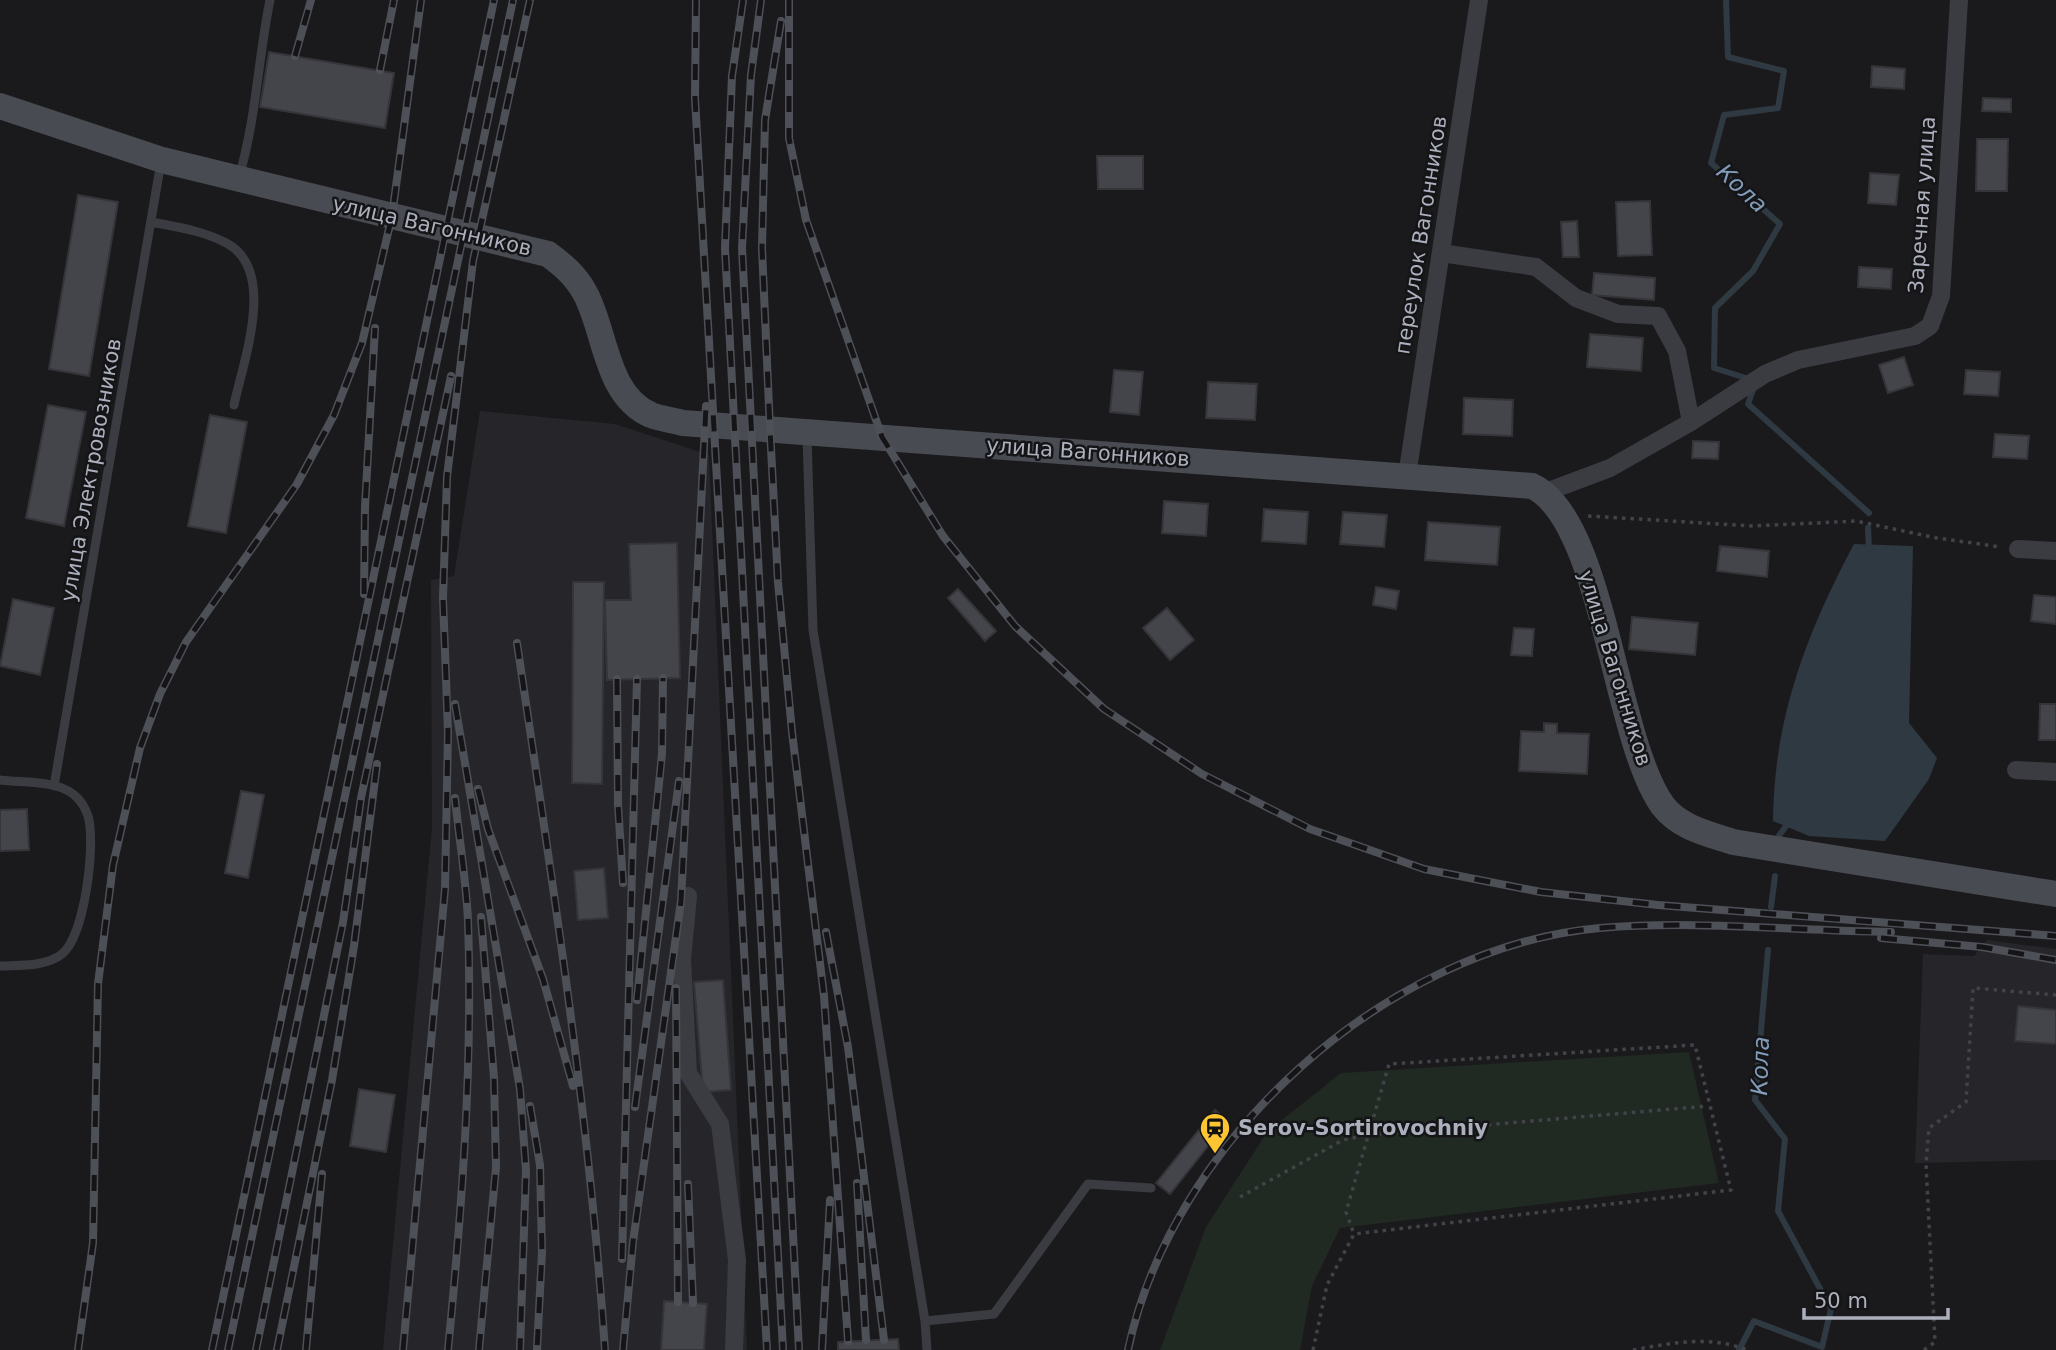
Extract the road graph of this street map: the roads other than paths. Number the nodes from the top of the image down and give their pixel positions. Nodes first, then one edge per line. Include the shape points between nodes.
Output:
1 (270, 0) edge
2 (1479, 0) edge
3 (1959, 0) edge
4 (0, 106) edge
5 (162, 160) junction
6 (239, 179) junction
7 (151, 222) junction
8 (1441, 253) junction
9 (234, 405) dead end
10 (1691, 422) junction
11 (807, 431) junction
12 (1408, 476) junction
13 (1546, 492) junction
14 (2018, 549) road end
15 (2056, 551) edge
16 (2016, 770) dead end
17 (2056, 772) edge
18 (0, 780) edge
19 (54, 786) junction
20 (2056, 894) edge
21 (688, 896) dead end
22 (0, 966) edge
23 (1151, 1188) dead end
24 (925, 1321) junction
25 (734, 1350) edge
26 (927, 1350) edge

1 - 6 lane
2 - 8 street, переулок Вагонников
3 - 10 street, Заречная улица via 1941,296 1930,326 1915,336 1798,360 1765,374
4 - 5 street, улица Вагонников
5 - 6 street, улица Вагонников
5 - 7 lane, улица Электровозников
6 - 11 street, улица Вагонников via 548,254 569,270 585,293 616,378 630,400 650,415 683,423
7 - 9 lane via 204,233 231,245 247,262 255,282 255,307
7 - 19 lane, улица Электровозников
8 - 10 street via 1536,267 1576,298 1618,314 1658,316 1677,351
8 - 12 street, переулок Вагонников
10 - 13 street, Заречная улица via 1610,468
11 - 12 street, улица Вагонников
11 - 24 lane via 813,630
12 - 13 street, улица Вагонников via 1532,486
13 - 20 street, улица Вагонников via 1565,514 1597,600 1645,772 1664,807 1692,829 1733,842
14 - 15 street
16 - 17 street
18 - 19 lane
19 - 22 lane via 71,792 89,817 91,836 78,931 61,955 45,962
21 - 25 street via 682,960 688,1073 720,1124 737,1260
23 - 24 lane via 1088,1184 994,1314
24 - 26 lane

